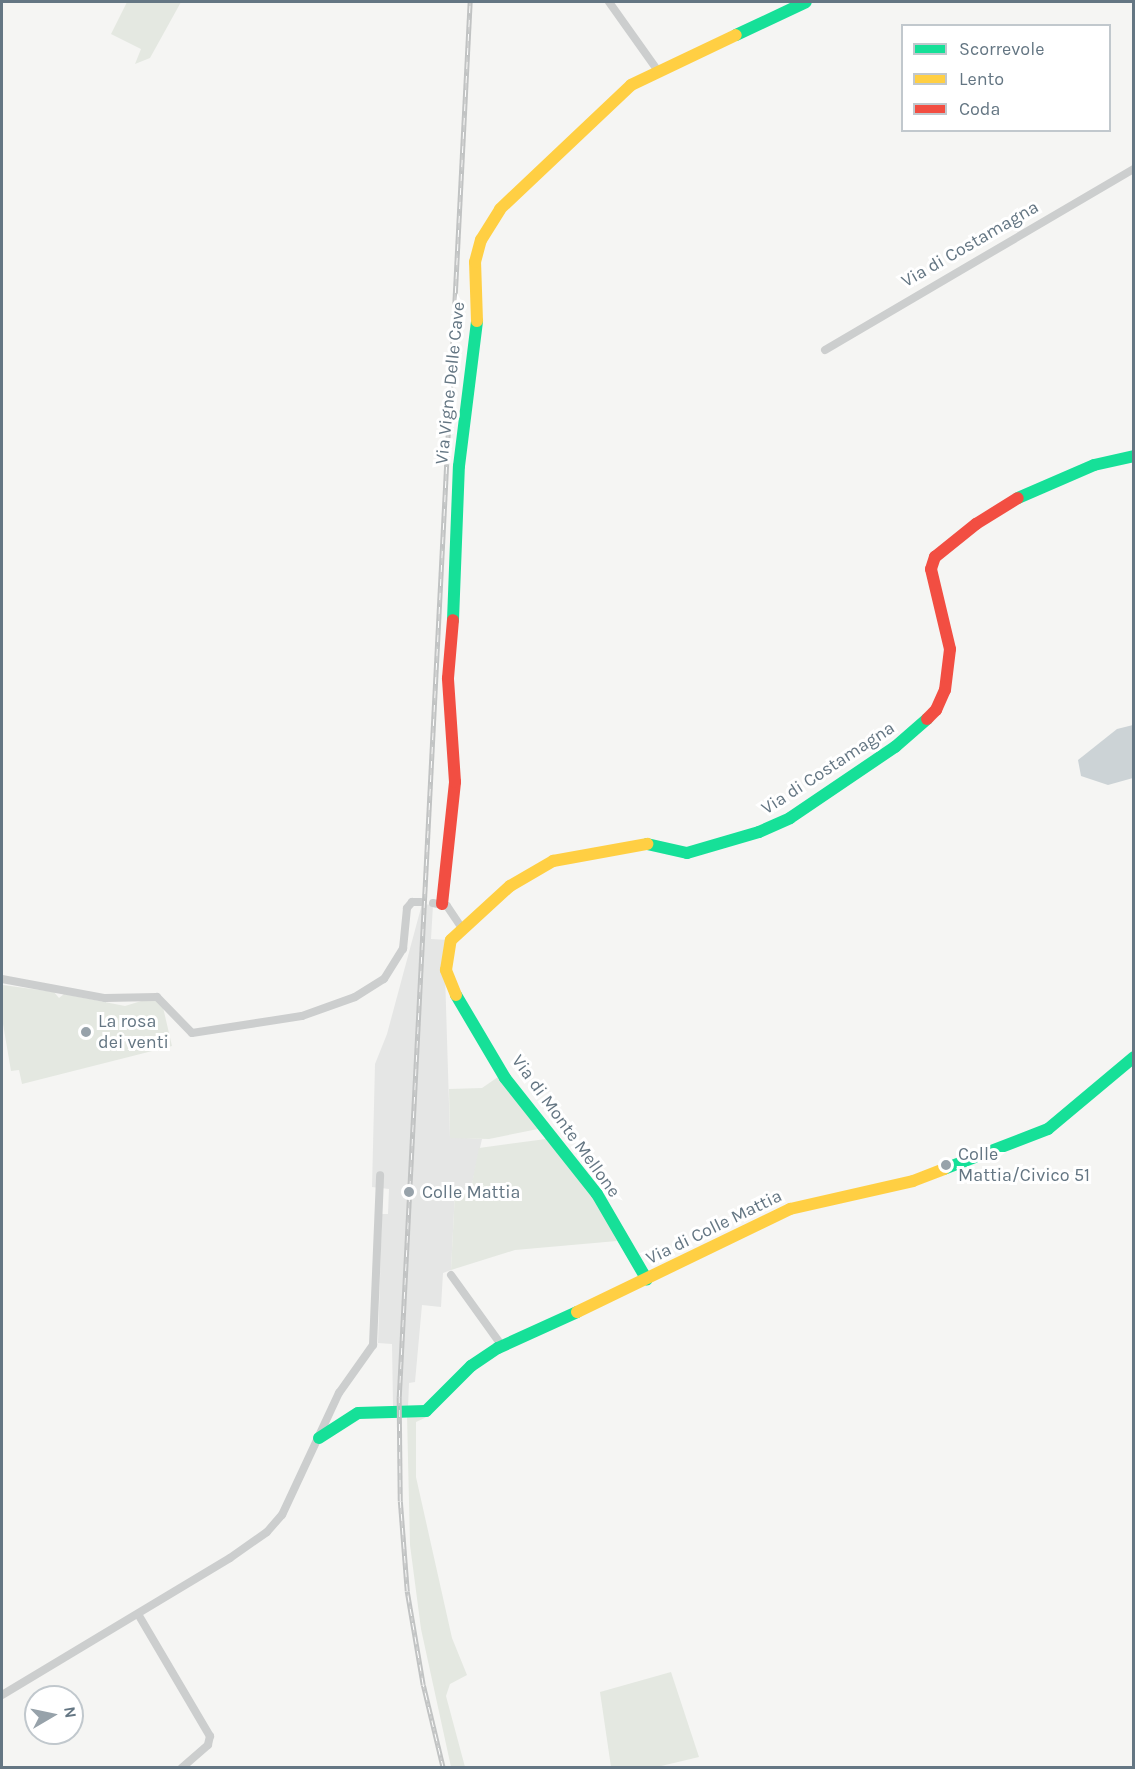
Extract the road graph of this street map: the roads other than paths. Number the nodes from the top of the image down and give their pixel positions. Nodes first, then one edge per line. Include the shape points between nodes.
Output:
1 (609, 2) edge
2 (806, 2) edge
3 (658, 71) junction
4 (1134, 169) edge
5 (825, 350) dead end
6 (1134, 456) edge
7 (422, 902) dead end
8 (438, 903) joint
9 (462, 928) junction
10 (2, 979) edge
11 (1134, 1057) edge
12 (380, 1174) dead end
13 (451, 1275) dead end
14 (647, 1280) junction
15 (502, 1346) junction
16 (319, 1438) junction
17 (138, 1614) junction
18 (2, 1695) edge
19 (182, 1767) edge

1 - 3 street
2 - 3 street, Via Vigne Delle Cave
3 - 8 street, Via Vigne Delle Cave via 628,87 502,207 486,228 477,253 477,313 459,458 456,587 447,678 456,776
4 - 5 street, Via di Costamagna
6 - 9 street, Via di Costamagna via 1094,465 1028,492 957,537 931,563 950,660 940,705 912,734 772,827 687,853 643,843 564,857 513,884
7 - 10 street via 412,902 407,908 402,951 384,979 344,1002 297,1017 192,1033 157,997 105,998
8 - 9 street
9 - 14 street, Via di Monte Mellone via 448,950 446,970 451,985 503,1075 598,1196
11 - 14 street, Via di Colle Mattia via 1048,1129 914,1181 794,1208
12 - 16 street via 374,1340 368,1355 341,1389
13 - 15 street
14 - 15 street, Via di Colle Mattia
15 - 16 street, Via di Colle Mattia via 471,1366 431,1408 417,1414 354,1415
16 - 17 street via 291,1501 272,1527
17 - 18 street
17 - 19 street via 210,1738 208,1745

